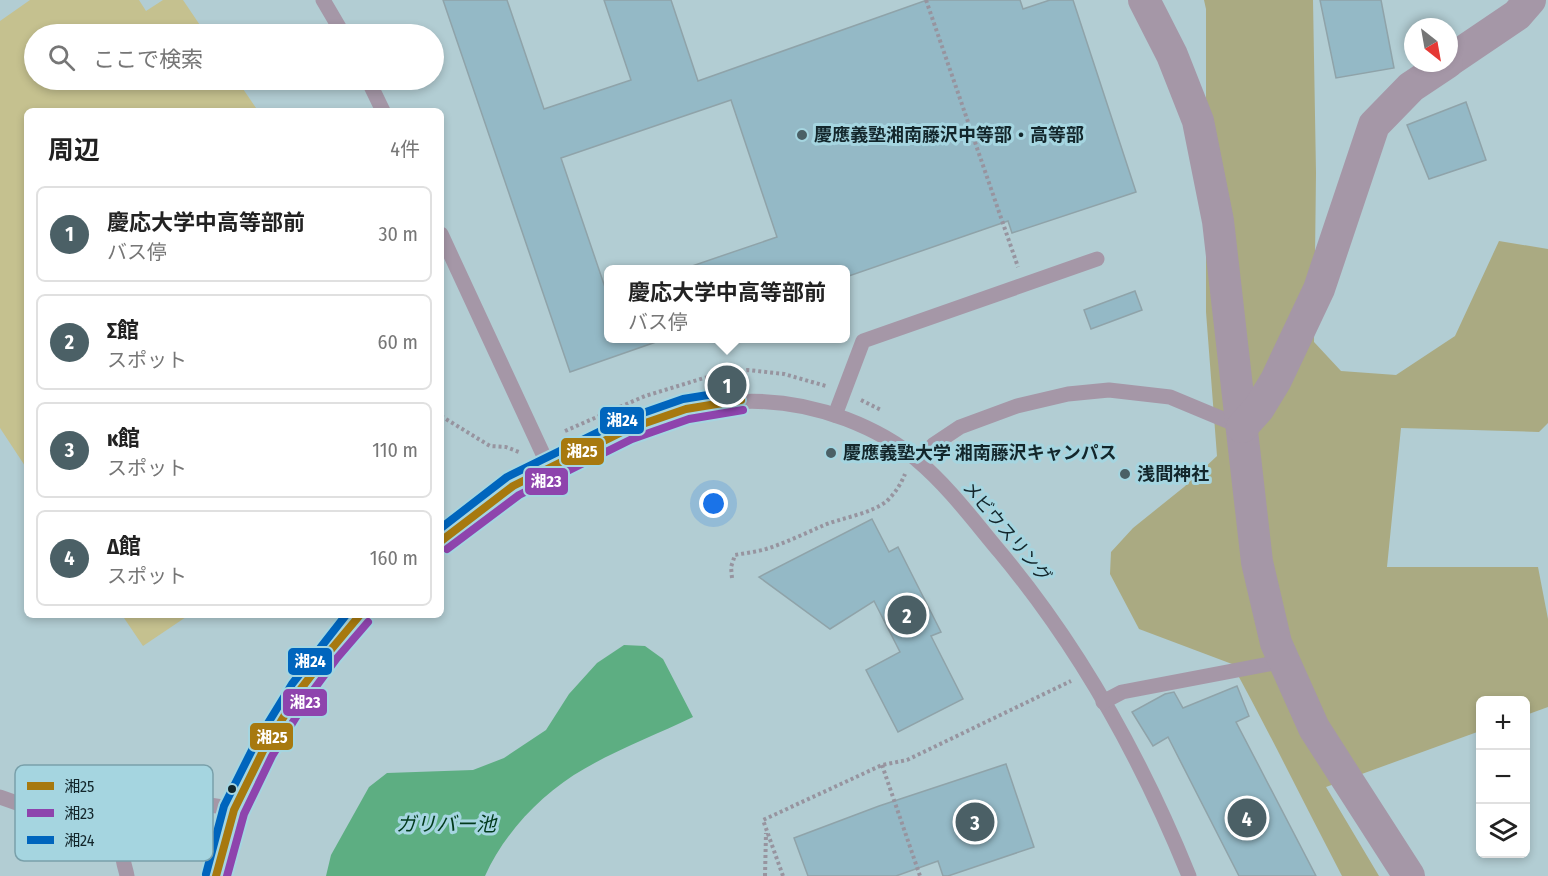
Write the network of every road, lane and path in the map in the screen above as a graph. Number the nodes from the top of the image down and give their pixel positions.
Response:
1 (323, 0) edge
2 (926, 0) edge
3 (1144, 0) edge
4 (1530, 0) edge
5 (337, 24) edge
6 (1458, 55) edge
7 (1433, 72) edge
8 (373, 90) edge
9 (382, 108) edge
10 (444, 240) edge
11 (1097, 259) dead end
12 (1024, 284) junction
13 (844, 392) junction
14 (884, 411) dead end
15 (835, 415) junction
16 (444, 418) edge
17 (1242, 427) junction
18 (565, 431) dead end
19 (933, 445) dead end
20 (520, 452) dead end
21 (917, 460) junction
22 (549, 467) junction
23 (444, 539) edge
24 (732, 578) dead end
25 (357, 618) edge
26 (1284, 659) junction
27 (1072, 680) dead end
28 (1104, 702) junction
29 (882, 765) junction
30 (0, 797) edge
31 (15, 802) edge
32 (213, 805) edge
33 (234, 809) junction
34 (766, 829) junction
35 (123, 861) edge
36 (127, 876) edge
37 (216, 876) edge
38 (765, 876) edge
39 (783, 876) edge
40 (920, 876) edge
41 (1189, 876) edge
42 (1409, 876) edge

1 - 5 lane
2 - 12 path
3 - 17 street
4 - 6 street
7 - 17 street
8 - 9 lane
10 - 22 lane
11 - 12 lane
12 - 13 lane
13 - 14 path
13 - 15 lane
13 - 18 path
15 - 21 lane, メビウスリング
15 - 22 lane, メビウスリング
16 - 20 path
17 - 19 lane
17 - 26 street
21 - 24 path
21 - 28 lane, メビウスリング
22 - 23 lane, メビウスリング
25 - 33 lane
26 - 28 lane
26 - 42 street
27 - 29 path
28 - 41 lane, メビウスリング
29 - 34 path
29 - 40 path
30 - 31 lane
32 - 33 lane
33 - 37 lane
34 - 38 path
34 - 39 path
35 - 36 lane

